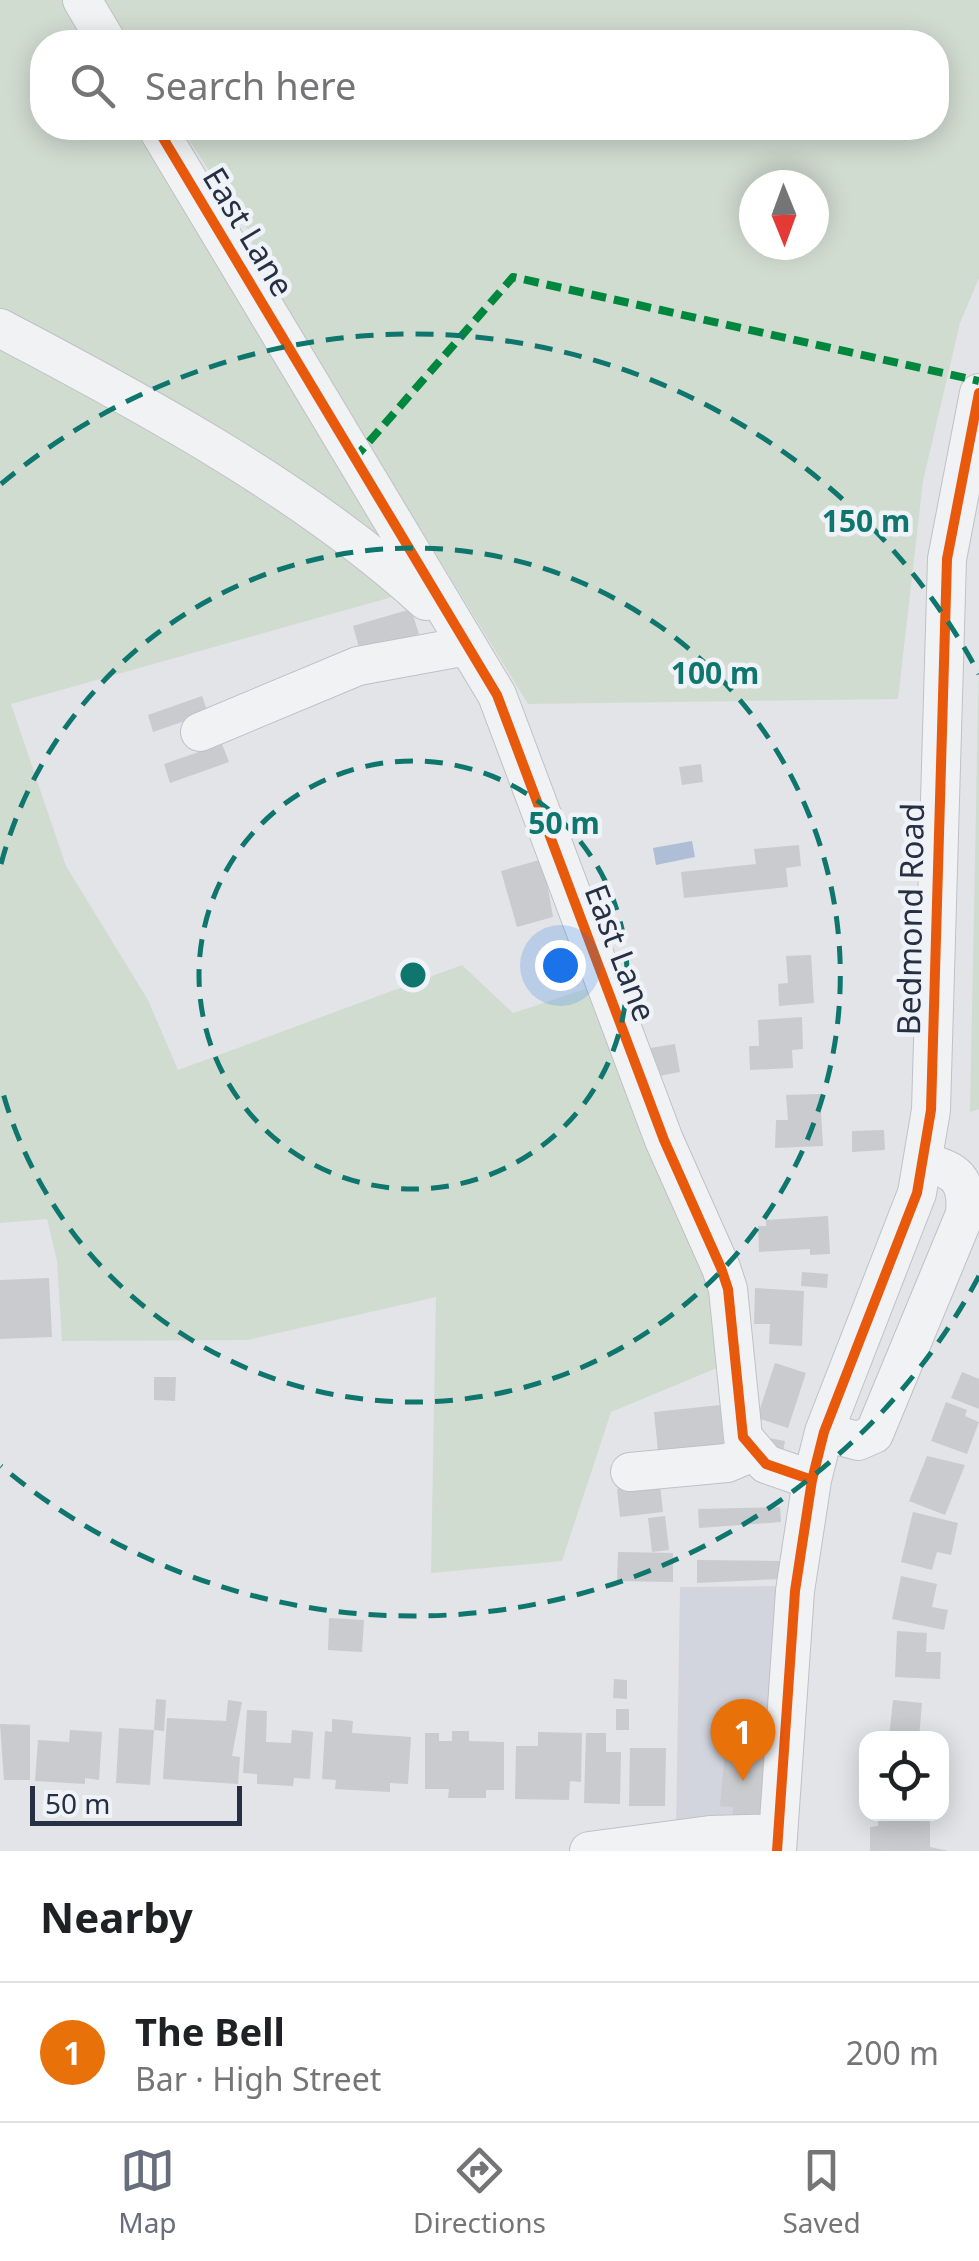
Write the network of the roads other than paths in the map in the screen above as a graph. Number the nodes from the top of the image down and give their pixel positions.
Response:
1 (82, 0) edge
2 (100, 30) edge
3 (164, 140) edge
4 (0, 328) edge
5 (979, 392) edge
6 (461, 637) junction
7 (200, 732) dead end
8 (923, 1163) junction
9 (824, 1432) junction
10 (754, 1452) junction
11 (630, 1472) dead end
12 (812, 1480) junction
13 (778, 1842) edge
14 (589, 1851) edge

1 - 2 street
3 - 6 street, East Lane
4 - 6 street
5 - 8 street, Bedmond Road
6 - 7 street
6 - 10 street, East Lane
8 - 9 street, Bedmond Road
8 - 9 street
9 - 12 street, Bedmond Road
10 - 11 street
10 - 12 street
12 - 13 street, Bedmond Road
13 - 14 street

